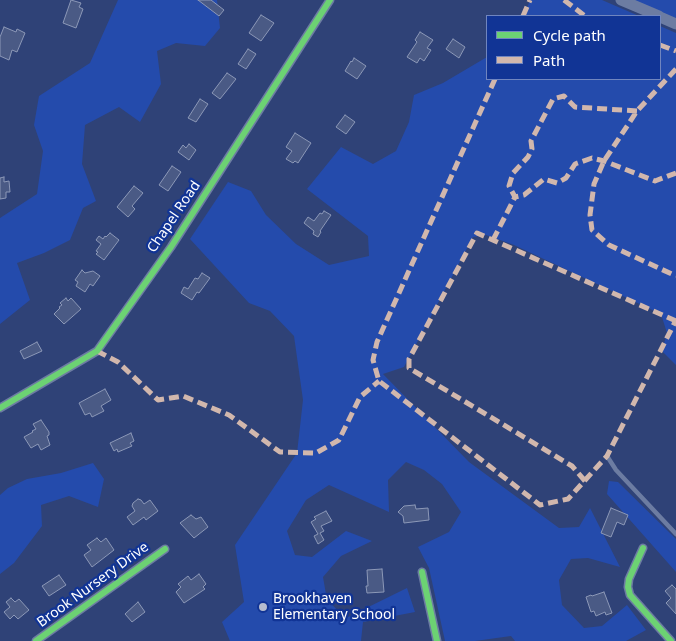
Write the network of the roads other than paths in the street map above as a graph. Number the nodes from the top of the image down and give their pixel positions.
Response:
1 (330, 0) edge
2 (621, 0) edge
3 (657, 15) edge
4 (661, 17) edge
5 (676, 24) edge
6 (0, 408) edge
7 (608, 456) dead end
8 (676, 534) edge
9 (643, 548) dead end
10 (165, 549) dead end
11 (422, 572) dead end
12 (36, 641) edge
13 (437, 641) edge
14 (671, 641) edge

1 - 6 street, Chapel Road
2 - 3 street
4 - 5 street
7 - 8 lane
9 - 14 street
10 - 12 street, Brook Nursery Drive
11 - 13 street

